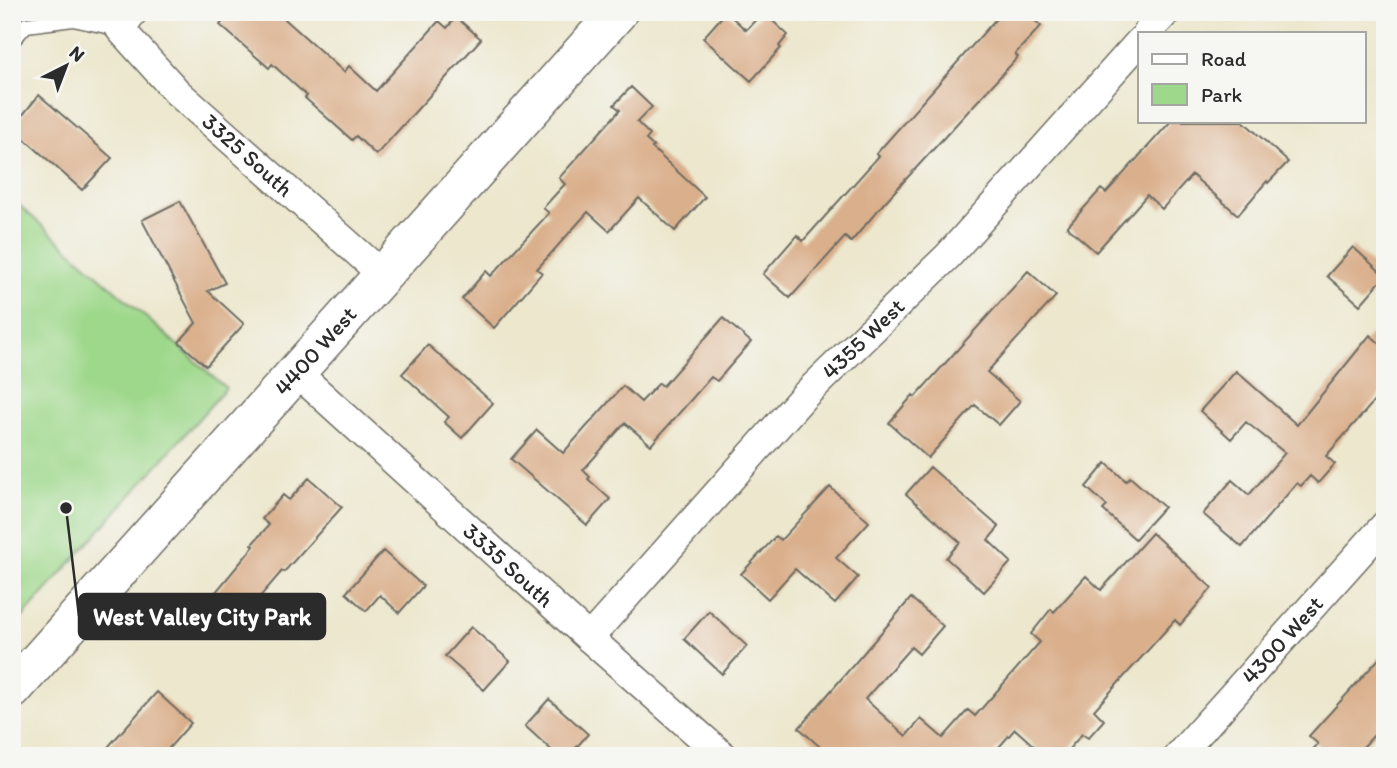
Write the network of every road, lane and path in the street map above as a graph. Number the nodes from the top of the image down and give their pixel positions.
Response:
1 (618, 12) edge
2 (1166, 12) edge
3 (127, 21) edge
4 (1148, 32) edge
5 (12, 41) edge
6 (1138, 43) edge
7 (383, 275) junction
8 (296, 372) junction
9 (1385, 525) edge
10 (589, 638) junction
11 (12, 691) edge
12 (723, 756) edge
13 (1178, 756) edge

1 - 7 street, 4400 West
2 - 4 street
3 - 5 lane
3 - 7 street, 3325 South
6 - 10 street, 4355 West
7 - 8 street, 4400 West
8 - 10 street, 3335 South
8 - 11 street, 4400 West
9 - 13 street, 4300 West
10 - 12 street, 3335 South

